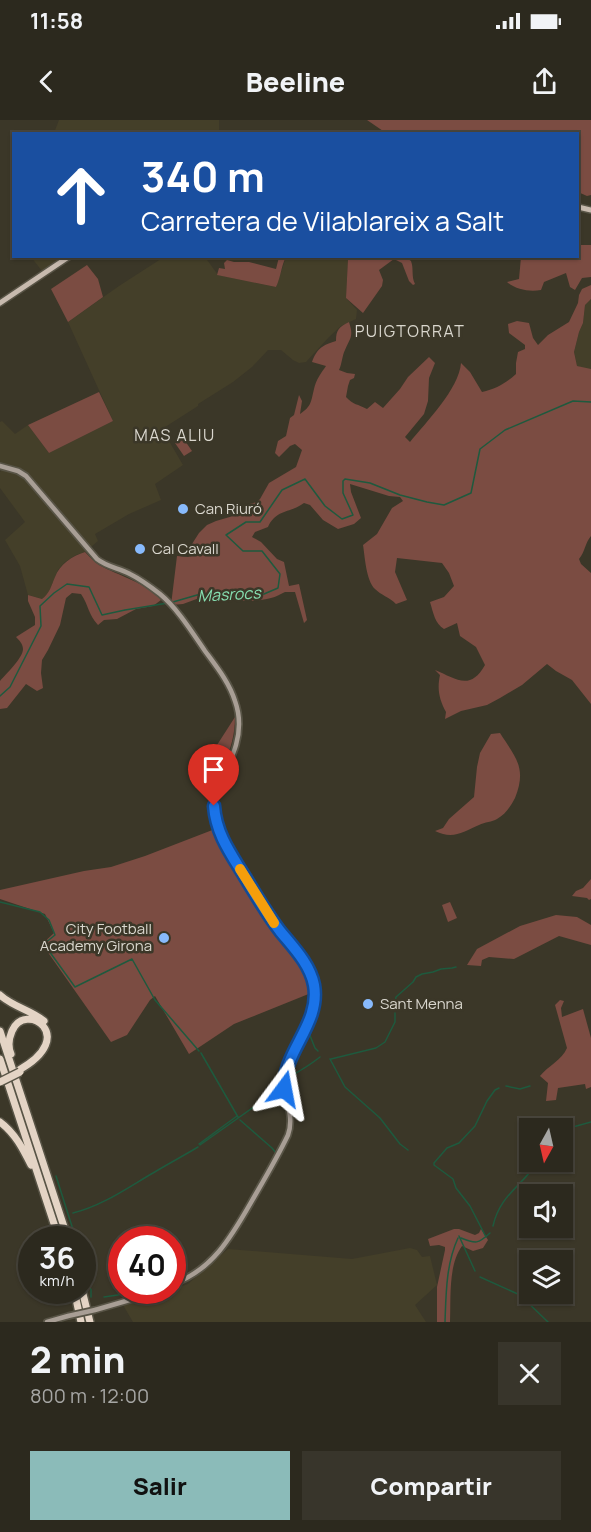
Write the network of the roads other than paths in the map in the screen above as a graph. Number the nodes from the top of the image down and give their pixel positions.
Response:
1 (67, 258) edge
2 (0, 303) edge
3 (0, 466) edge
4 (0, 995) edge
5 (0, 1031) edge
6 (0, 1059) edge
7 (20, 1071) junction
8 (0, 1080) edge
9 (0, 1122) edge
10 (30, 1125) junction
11 (51, 1212) junction
12 (55, 1226) edge
13 (64, 1226) edge
14 (186, 1278) edge
15 (77, 1304) edge
16 (86, 1304) edge
17 (116, 1304) edge
18 (47, 1322) edge
19 (81, 1322) edge
20 (90, 1322) edge

1 - 2 main road
3 - 14 street
4 - 7 highway
5 - 10 highway
6 - 11 highway
7 - 8 highway, bridge
7 - 10 highway
9 - 11 highway
10 - 13 highway
11 - 12 highway
15 - 19 highway
16 - 20 highway
17 - 18 street, bridge

